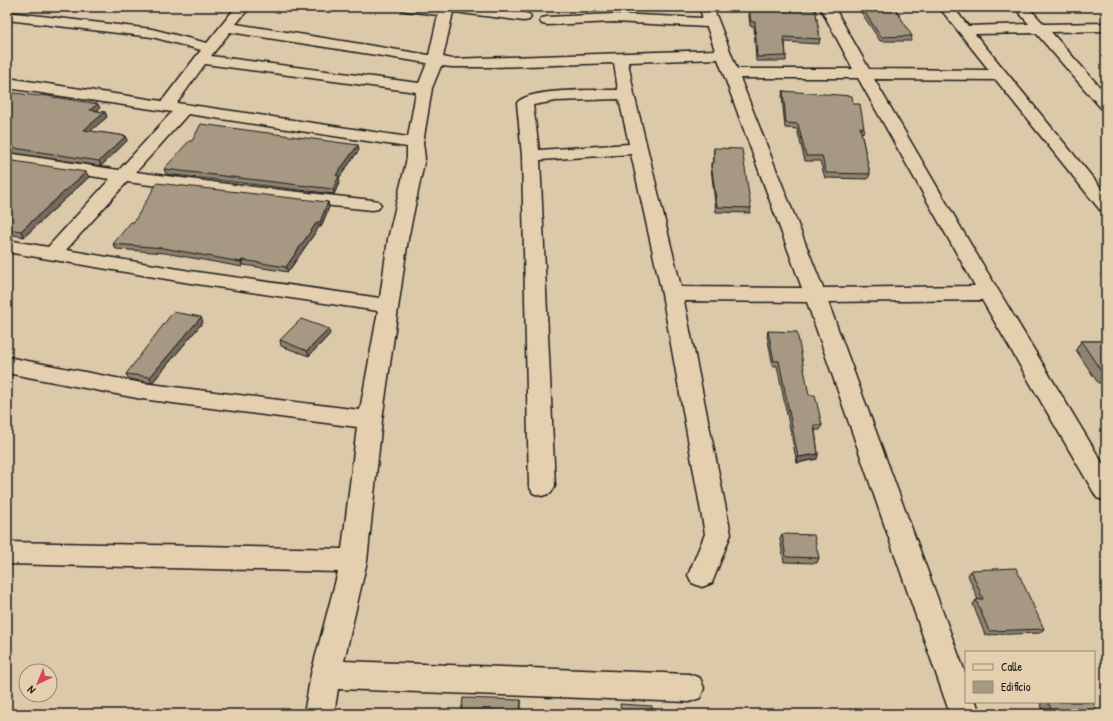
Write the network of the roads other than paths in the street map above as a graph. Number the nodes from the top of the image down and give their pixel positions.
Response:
1 (28, 7) edge
2 (243, 7) edge
3 (407, 7) edge
4 (827, 7) edge
5 (946, 7) edge
6 (1021, 7) edge
7 (448, 9) edge
8 (614, 13) edge
9 (570, 14) edge
10 (709, 15) edge
11 (524, 17) dead end
12 (9, 19) edge
13 (547, 21) dead end
14 (228, 27) junction
15 (1106, 27) edge
16 (1041, 29) junction
17 (965, 30) junction
18 (205, 53) junction
19 (620, 57) junction
20 (435, 61) junction
21 (727, 64) junction
22 (863, 74) junction
23 (1001, 75) junction
24 (7, 83) edge
25 (424, 88) junction
26 (626, 94) junction
27 (1106, 104) edge
28 (175, 109) junction
29 (415, 143) junction
30 (638, 148) junction
31 (531, 156) junction
32 (7, 158) edge
33 (122, 177) junction
34 (372, 205) dead end
35 (1106, 206) edge
36 (7, 246) edge
37 (52, 254) junction
38 (988, 293) junction
39 (672, 294) junction
40 (815, 295) junction
41 (390, 306) junction
42 (7, 365) edge
43 (370, 420) junction
44 (542, 486) dead end
45 (1106, 491) edge
46 (7, 553) edge
47 (354, 562) junction
48 (702, 575) dead end
49 (326, 674) junction
50 (689, 688) dead end
51 (319, 714) edge
52 (965, 714) edge

1 - 12 street
2 - 14 street
3 - 7 street
4 - 22 street
5 - 17 street
6 - 16 street
7 - 11 street
7 - 20 street
8 - 9 street
8 - 10 street
9 - 13 street
10 - 21 street
12 - 18 street
14 - 18 street
14 - 20 street
15 - 16 street
16 - 17 street
16 - 27 street
17 - 23 street
18 - 25 street
18 - 28 street
19 - 20 street
19 - 21 street
19 - 26 street
20 - 25 street
21 - 22 street
21 - 40 street
22 - 23 street
22 - 38 street
23 - 35 street
24 - 28 street
25 - 29 street
26 - 30 street
26 - 31 street
28 - 29 street
28 - 33 street
29 - 41 street
30 - 31 street
30 - 39 street
31 - 44 street
32 - 33 street
33 - 34 street
33 - 37 street
36 - 37 street
37 - 41 street
38 - 40 street
38 - 45 street
39 - 40 street
39 - 48 street
40 - 52 street
41 - 43 street
42 - 43 street
43 - 47 street
46 - 47 street
47 - 49 street
49 - 50 street
49 - 51 street

